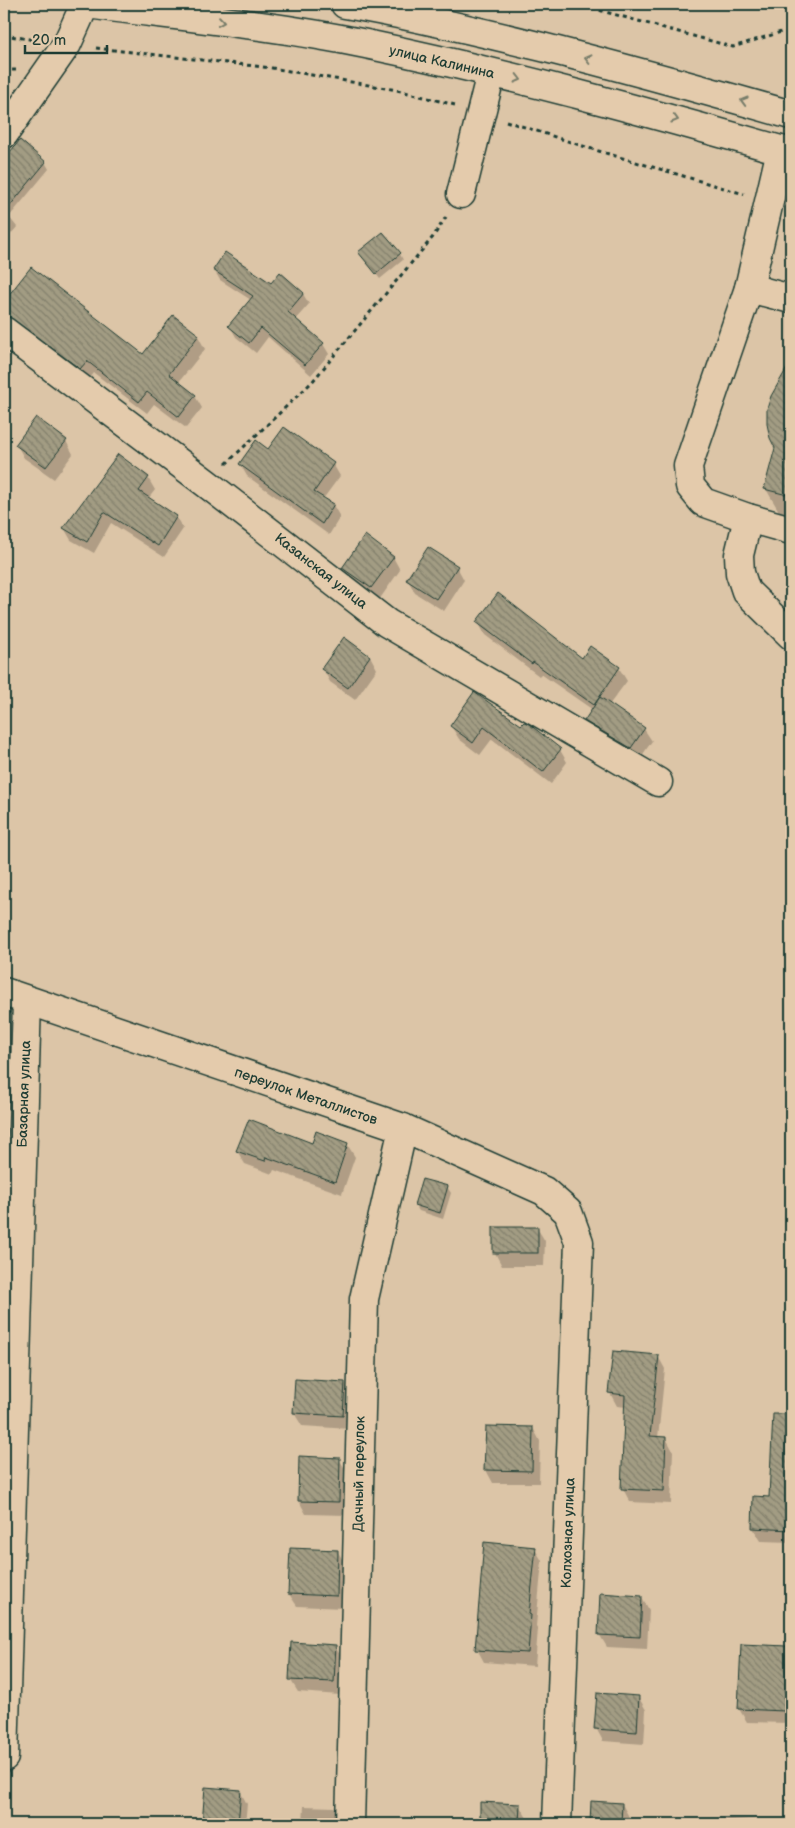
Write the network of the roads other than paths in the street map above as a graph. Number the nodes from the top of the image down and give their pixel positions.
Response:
1 (86, 4) edge
2 (345, 4) edge
3 (491, 73) junction
4 (791, 115) edge
5 (4, 134) edge
6 (786, 151) edge
7 (461, 194) road end
8 (749, 288) junction
9 (791, 298) edge
10 (4, 331) edge
11 (748, 518) junction
12 (791, 530) edge
13 (791, 635) edge
14 (658, 782) dead end
15 (16, 997) edge
16 (403, 1128) junction
17 (579, 1242) joint
18 (4, 1757) edge
19 (350, 1824) edge
20 (557, 1824) edge

1 -> 3 street, улица Калинина
1 - 5 street
4 -> 2 street
3 -> 6 street, улица Калинина
3 - 7 street
6 - 8 street
8 - 9 street
8 - 11 street
10 - 14 street, Казанская улица
11 - 12 street
11 - 13 street
15 - 16 street, переулок Металлистов
15 - 18 street, Базарная улица
16 - 17 street, переулок Металлистов
16 - 19 street, Дачный переулок
17 - 20 street, Колхозная улица

